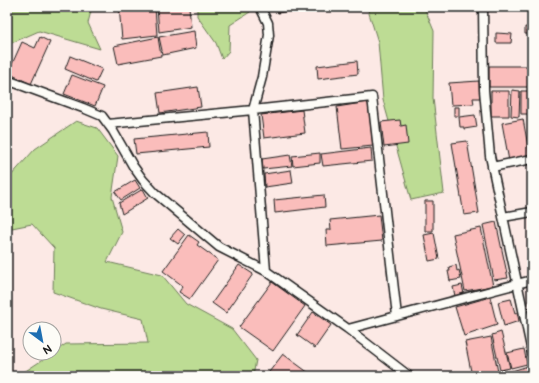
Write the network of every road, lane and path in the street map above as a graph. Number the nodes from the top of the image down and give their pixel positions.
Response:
1 (260, 7) edge
2 (484, 7) edge
3 (7, 80) edge
4 (253, 110) junction
5 (108, 124) junction
6 (532, 159) edge
7 (492, 167) junction
8 (532, 212) edge
9 (503, 217) junction
10 (266, 271) junction
11 (532, 280) edge
12 (517, 284) junction
13 (397, 316) junction
14 (348, 329) junction
15 (532, 352) edge
16 (409, 376) edge

1 - 4 street
2 - 7 street
3 - 5 street
4 - 5 street
4 - 10 street
4 - 13 street
5 - 10 street
6 - 7 street
7 - 9 street
8 - 9 street
9 - 12 street
10 - 14 street
11 - 12 street
12 - 13 street
12 - 15 street
13 - 14 street
14 - 16 street

